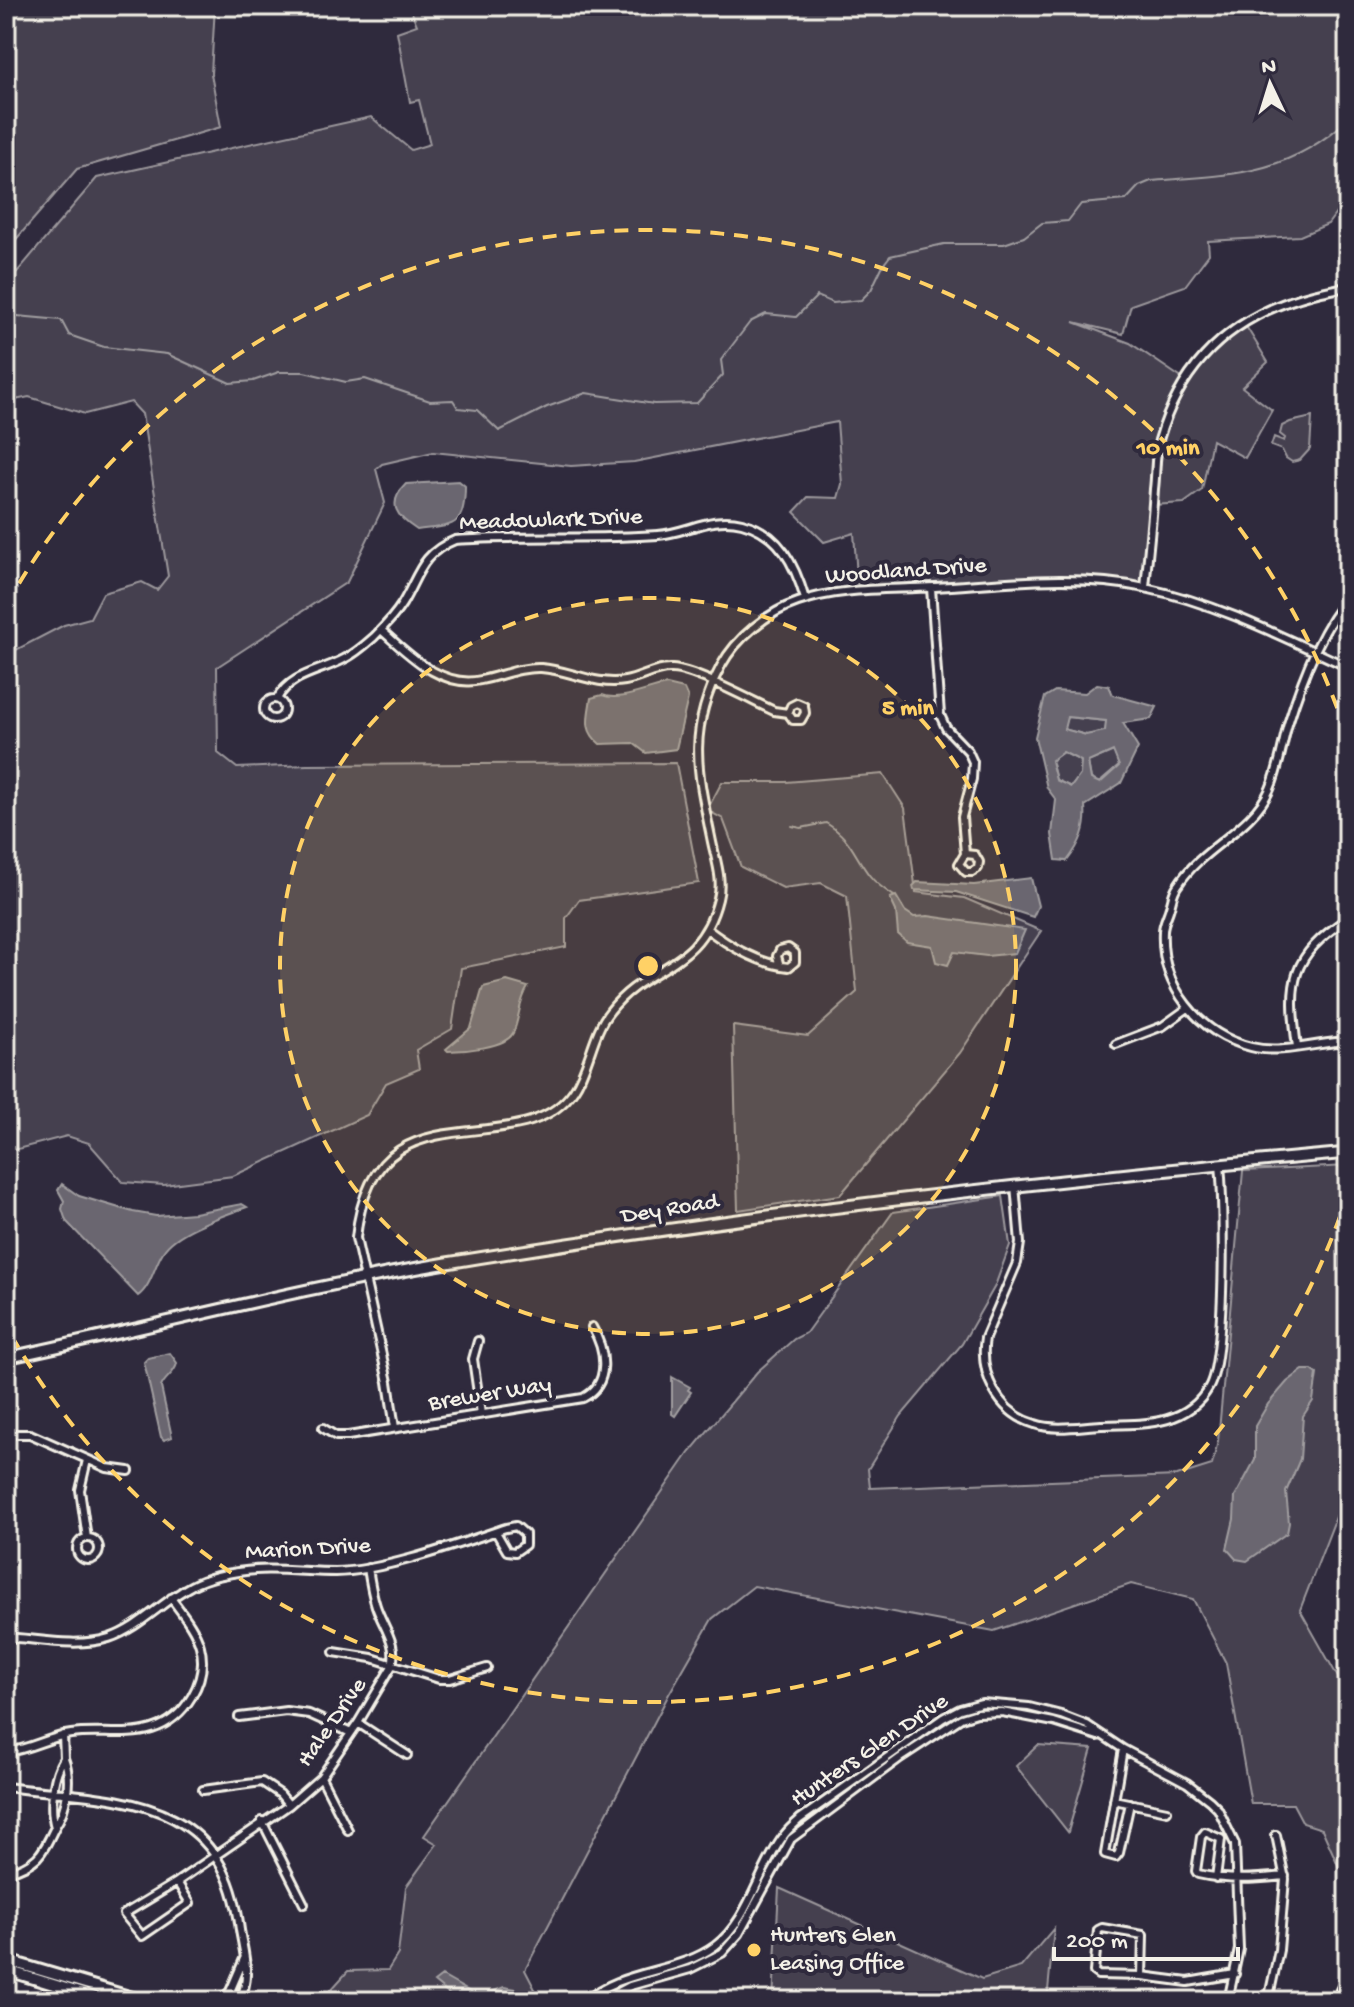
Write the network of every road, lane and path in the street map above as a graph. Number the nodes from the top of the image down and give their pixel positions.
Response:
1 (1348, 287) edge
2 (931, 588) junction
3 (1145, 588) junction
4 (1348, 598) edge
5 (805, 599) junction
6 (381, 630) junction
7 (1316, 653) junction
8 (1348, 667) edge
9 (713, 684) junction
10 (277, 699) dead end
11 (788, 713) dead end
12 (965, 854) dead end
13 (1348, 918) edge
14 (707, 929) junction
15 (779, 963) dead end
16 (1188, 1008) junction
17 (1348, 1041) edge
18 (1116, 1044) dead end
19 (1297, 1047) junction
20 (1348, 1153) edge
21 (1220, 1165) junction
22 (1015, 1185) junction
23 (364, 1278) junction
24 (592, 1327) dead end
25 (478, 1341) dead end
26 (6, 1358) edge
27 (481, 1414) junction
28 (323, 1428) dead end
29 (395, 1428) junction
30 (6, 1434) edge
31 (87, 1460) junction
32 (129, 1471) dead end
33 (496, 1532) junction
34 (87, 1538) dead end
35 (368, 1568) junction
36 (171, 1598) junction
37 (6, 1637) edge
38 (334, 1652) dead end
39 (392, 1666) junction
40 (487, 1668) dead end
41 (239, 1717) dead end
42 (358, 1723) junction
43 (351, 1733) junction
44 (63, 1735) junction
45 (1102, 1737) junction
46 (1123, 1749) junction
47 (6, 1752) edge
48 (407, 1755) dead end
49 (64, 1758) junction
50 (321, 1777) junction
51 (6, 1787) edge
52 (203, 1790) dead end
53 (54, 1794) junction
54 (66, 1795) junction
55 (1114, 1800) junction
56 (1130, 1803) junction
57 (289, 1805) junction
58 (1167, 1811) dead end
59 (262, 1821) junction
60 (55, 1827) junction
61 (348, 1830) dead end
62 (1276, 1835) dead end
63 (214, 1854) junction
64 (6, 1873) edge
65 (1285, 1876) junction
66 (1216, 1878) junction
67 (1237, 1880) junction
68 (177, 1882) junction
69 (304, 1904) dead end
70 (244, 1959) junction
71 (6, 1960) edge
72 (6, 1970) edge
73 (1235, 1974) junction
74 (1348, 1975) edge
75 (1142, 1976) junction
76 (225, 1998) edge
77 (107, 2001) edge
78 (144, 2001) edge
79 (239, 2001) edge
80 (586, 2001) edge
81 (602, 2001) edge
82 (1228, 2001) edge
83 (1268, 2001) edge
84 (1339, 2001) edge

1 - 3 street
2 - 3 street, Woodland Drive
2 - 5 street, Woodland Drive
2 - 12 street
3 - 7 street, Woodland Drive
4 - 7 street
5 - 6 street, Meadowlark Drive
5 - 9 street, Woodland Drive
6 - 9 street
6 - 10 street, Meadowlark Drive
7 - 8 street, Woodland Drive
7 - 16 street
9 - 11 street
9 - 14 street, Woodland Drive
13 - 19 street
14 - 15 street
14 - 23 street, Woodland Drive
16 - 18 street
16 - 19 street
17 - 19 street
20 - 21 main road, Dey Road
21 - 22 main road, Dey Road
21 - 22 street
22 - 23 main road, Dey Road
23 - 26 main road, Dey Road
23 - 29 street, Woodland Drive
24 - 27 street, Brewer Way
25 - 27 street
27 - 29 street, Brewer Way
28 - 29 street, Brewer Way
30 - 31 street
31 - 32 street
31 - 34 street
33 - 33 street
33 - 35 street, Marion Drive
35 - 36 street, Marion Drive
35 - 39 street, Hale Drive
36 - 37 street, Marion Drive
36 - 44 street
38 - 39 street
39 - 40 street
39 - 42 street, Hale Drive
41 - 43 street
42 - 43 street, Hale Drive
42 - 48 street
43 - 50 street, Hale Drive
44 - 47 street
44 - 49 street
45 - 46 street, Hunters Glen Drive
45 - 80 street, Hunters Glen Drive
45 - 81 street, Hunters Glen Drive
46 - 55 street
46 - 67 street, Hunters Glen Drive
49 - 53 street
49 - 54 street
50 - 57 street, Hale Drive
50 - 61 street
51 - 53 street
52 - 57 street
53 - 54 street
53 - 60 street
54 - 60 street
54 - 63 street
55 - 56 street
55 - 56 street
56 - 58 street
57 - 59 street, Hale Drive
59 - 63 street, Hale Drive
59 - 69 street
60 - 64 street
62 - 65 street
63 - 68 street, Hale Drive
63 - 70 street
65 - 67 street
65 - 83 street
66 - 66 street
66 - 67 street
67 - 73 street, Hunters Glen Drive
68 - 68 street, Hale Drive
70 - 76 street
70 - 79 street
71 - 78 main road
72 - 77 main road
73 - 75 street
73 - 82 street, Hunters Glen Drive
74 - 84 street
75 - 75 street

